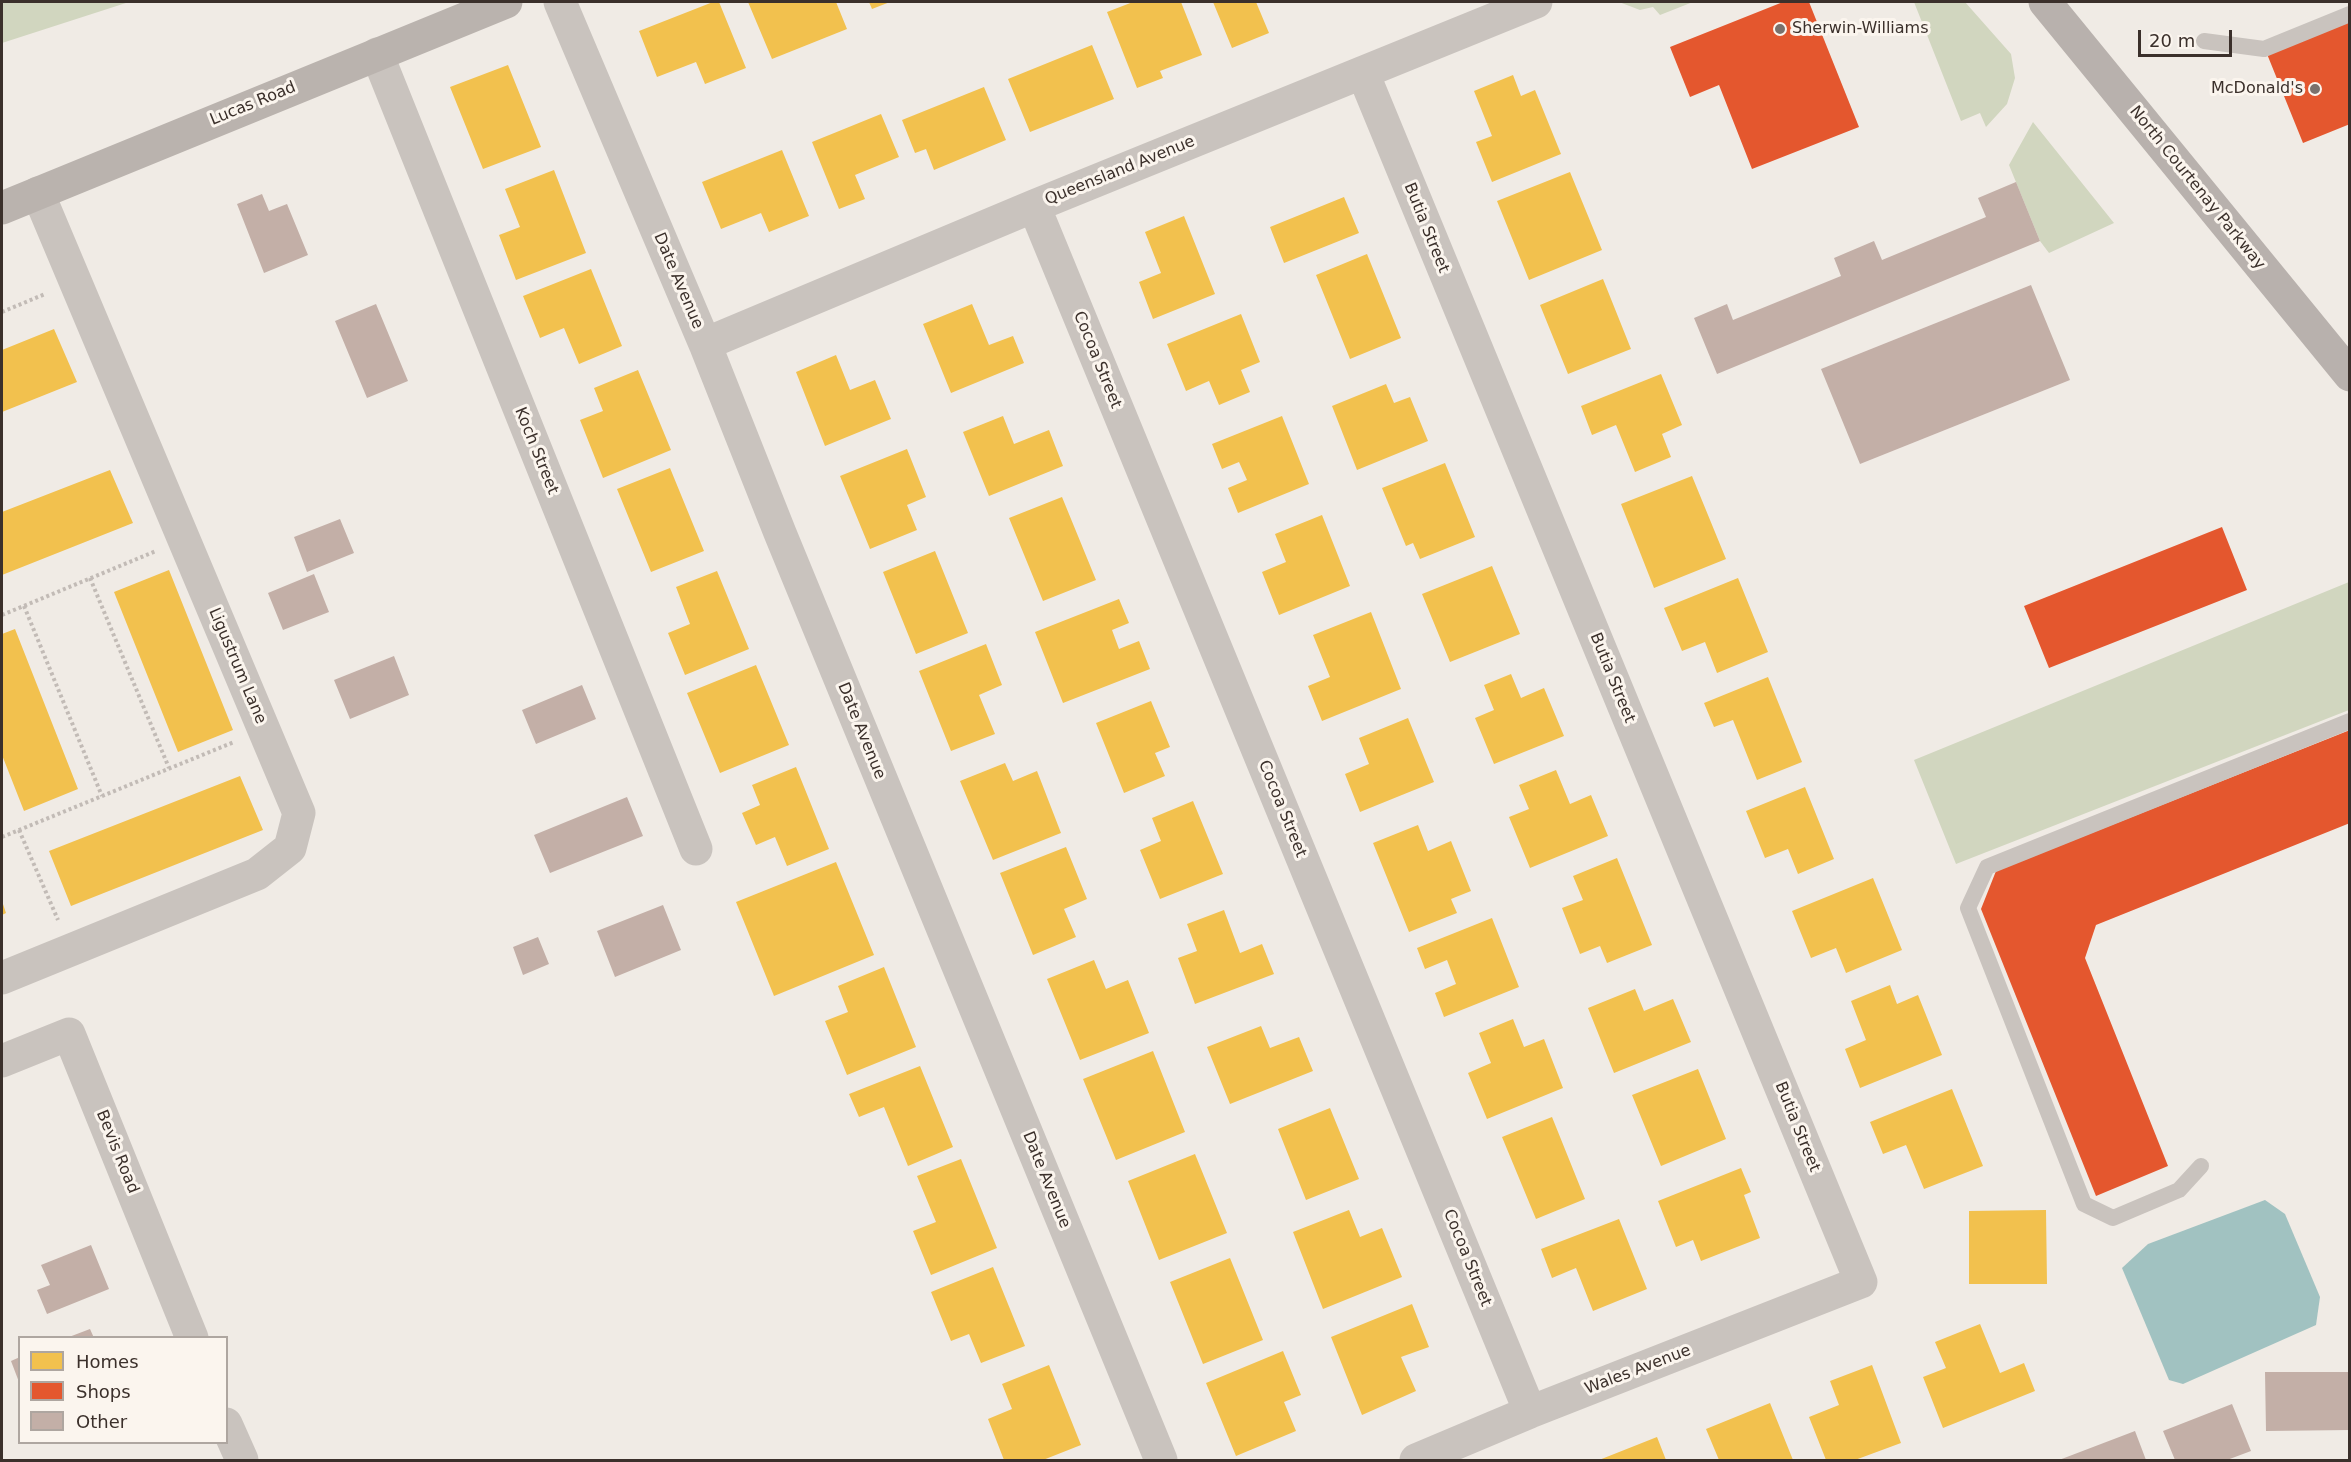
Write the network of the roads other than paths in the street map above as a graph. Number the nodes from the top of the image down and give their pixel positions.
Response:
1 (506, 2) edge
2 (560, 2) edge
3 (1536, 2) edge
4 (2045, 2) edge
5 (2349, 14) edge
6 (2205, 41) dead end
7 (377, 54) junction
8 (1363, 73) junction
9 (38, 193) junction
10 (1034, 206) junction
11 (2, 208) edge
12 (705, 344) junction
13 (2349, 375) edge
14 (2349, 721) edge
15 (696, 849) dead end
16 (2, 978) edge
17 (2, 1061) edge
18 (2201, 1166) dead end
19 (1861, 1282) joint
20 (191, 1336) edge
21 (1530, 1412) junction
22 (228, 1429) edge
23 (242, 1461) edge
24 (1161, 1461) edge
25 (1416, 1461) edge

1 - 7 street, Lucas Road
2 - 12 street, Date Avenue
3 - 8 street, Queensland Avenue
4 - 13 main road, North Courtenay Parkway
5 - 6 lane
7 - 9 street, Lucas Road
7 - 15 street, Koch Street
8 - 10 street, Queensland Avenue
8 - 19 street, Butia Street
9 - 11 street, Lucas Road
9 - 16 street, Ligustrum Lane
10 - 12 street, Queensland Avenue
10 - 21 street, Cocoa Street
12 - 24 street, Date Avenue
14 - 18 lane
17 - 20 street, Bevis Road
19 - 21 street, Wales Avenue
21 - 25 street, Wales Avenue
22 - 23 street

